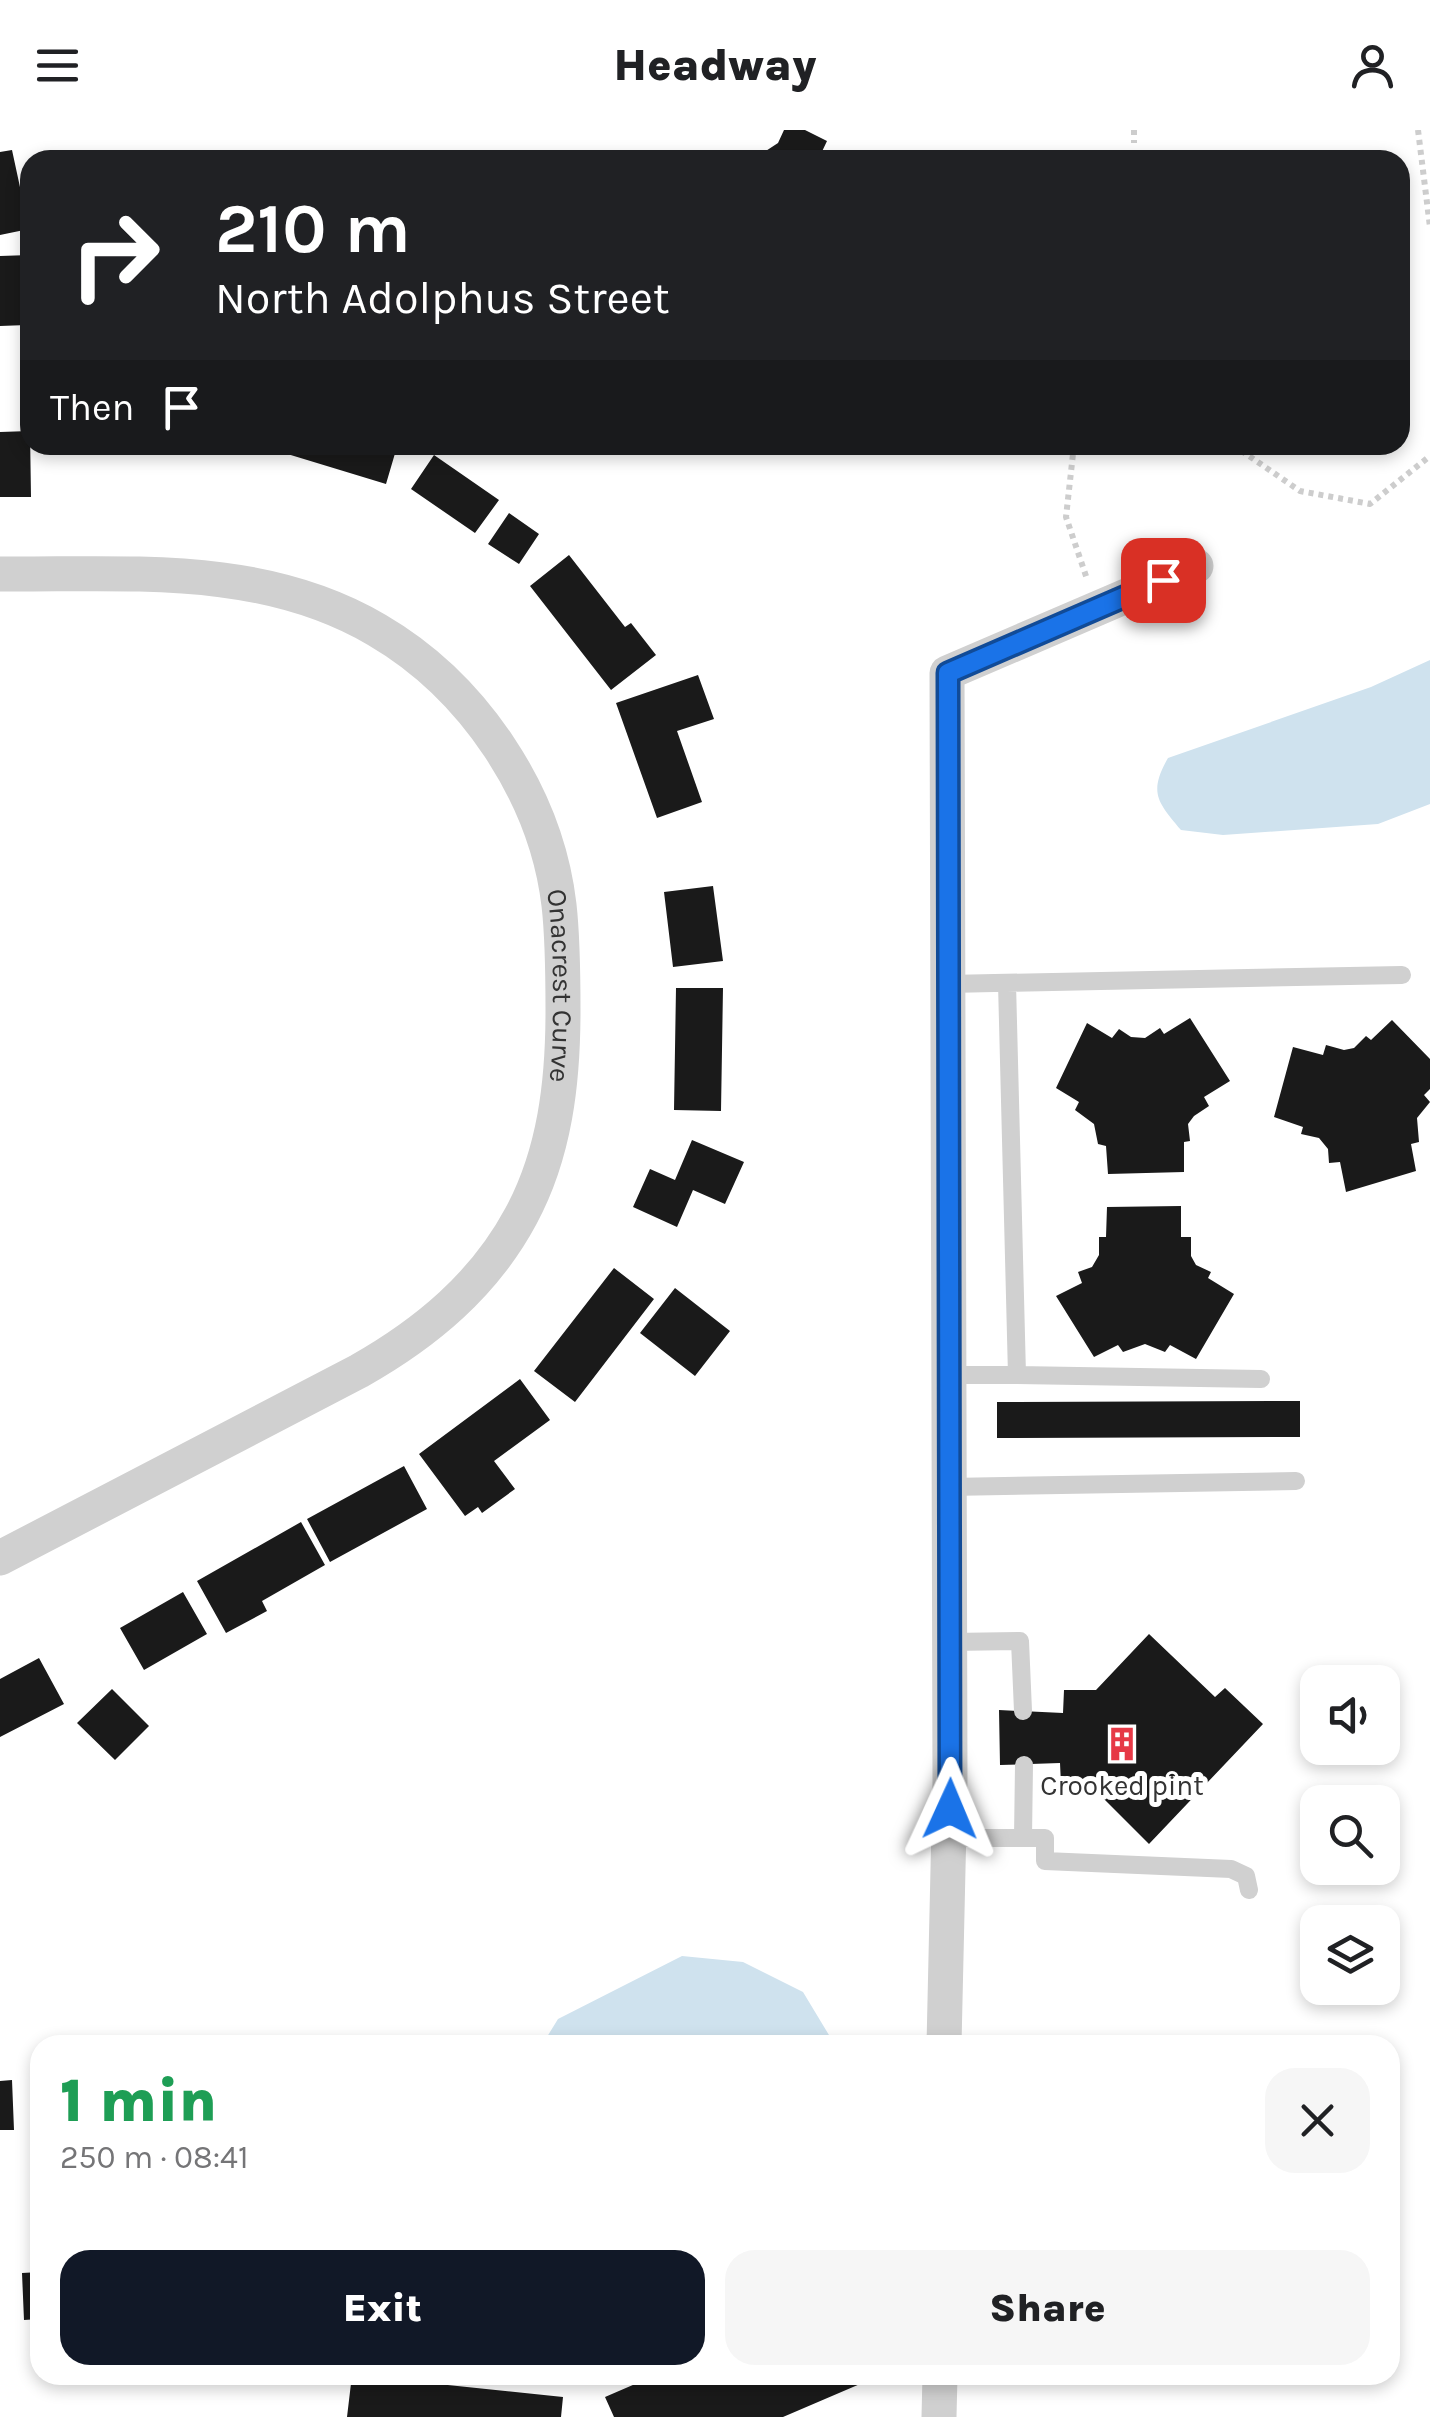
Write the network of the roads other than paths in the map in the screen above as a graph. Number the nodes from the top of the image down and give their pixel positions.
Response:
1 (1196, 566) dead end
2 (0, 574) edge
3 (1402, 975) dead end
4 (1007, 983) junction
5 (948, 984) junction
6 (949, 1375) junction
7 (1017, 1375) junction
8 (1261, 1379) dead end
9 (1296, 1481) dead end
10 (949, 1487) junction
11 (0, 1558) edge
12 (950, 1642) junction
13 (1022, 1712) dead end
14 (1024, 1765) dead end
15 (949, 1838) junction
16 (1023, 1838) junction
17 (1249, 1890) dead end
18 (944, 2035) edge
19 (940, 2385) edge
20 (940, 2417) edge

1 - 5 street
2 - 11 street, Onacrest Curve
3 - 4 lane
4 - 5 lane
4 - 7 lane
5 - 6 street
6 - 7 lane
6 - 10 street
7 - 8 lane
9 - 10 lane
10 - 12 street
12 - 13 lane
12 - 15 street
14 - 16 lane
15 - 16 lane
15 - 18 street
16 - 17 lane
19 - 20 street

